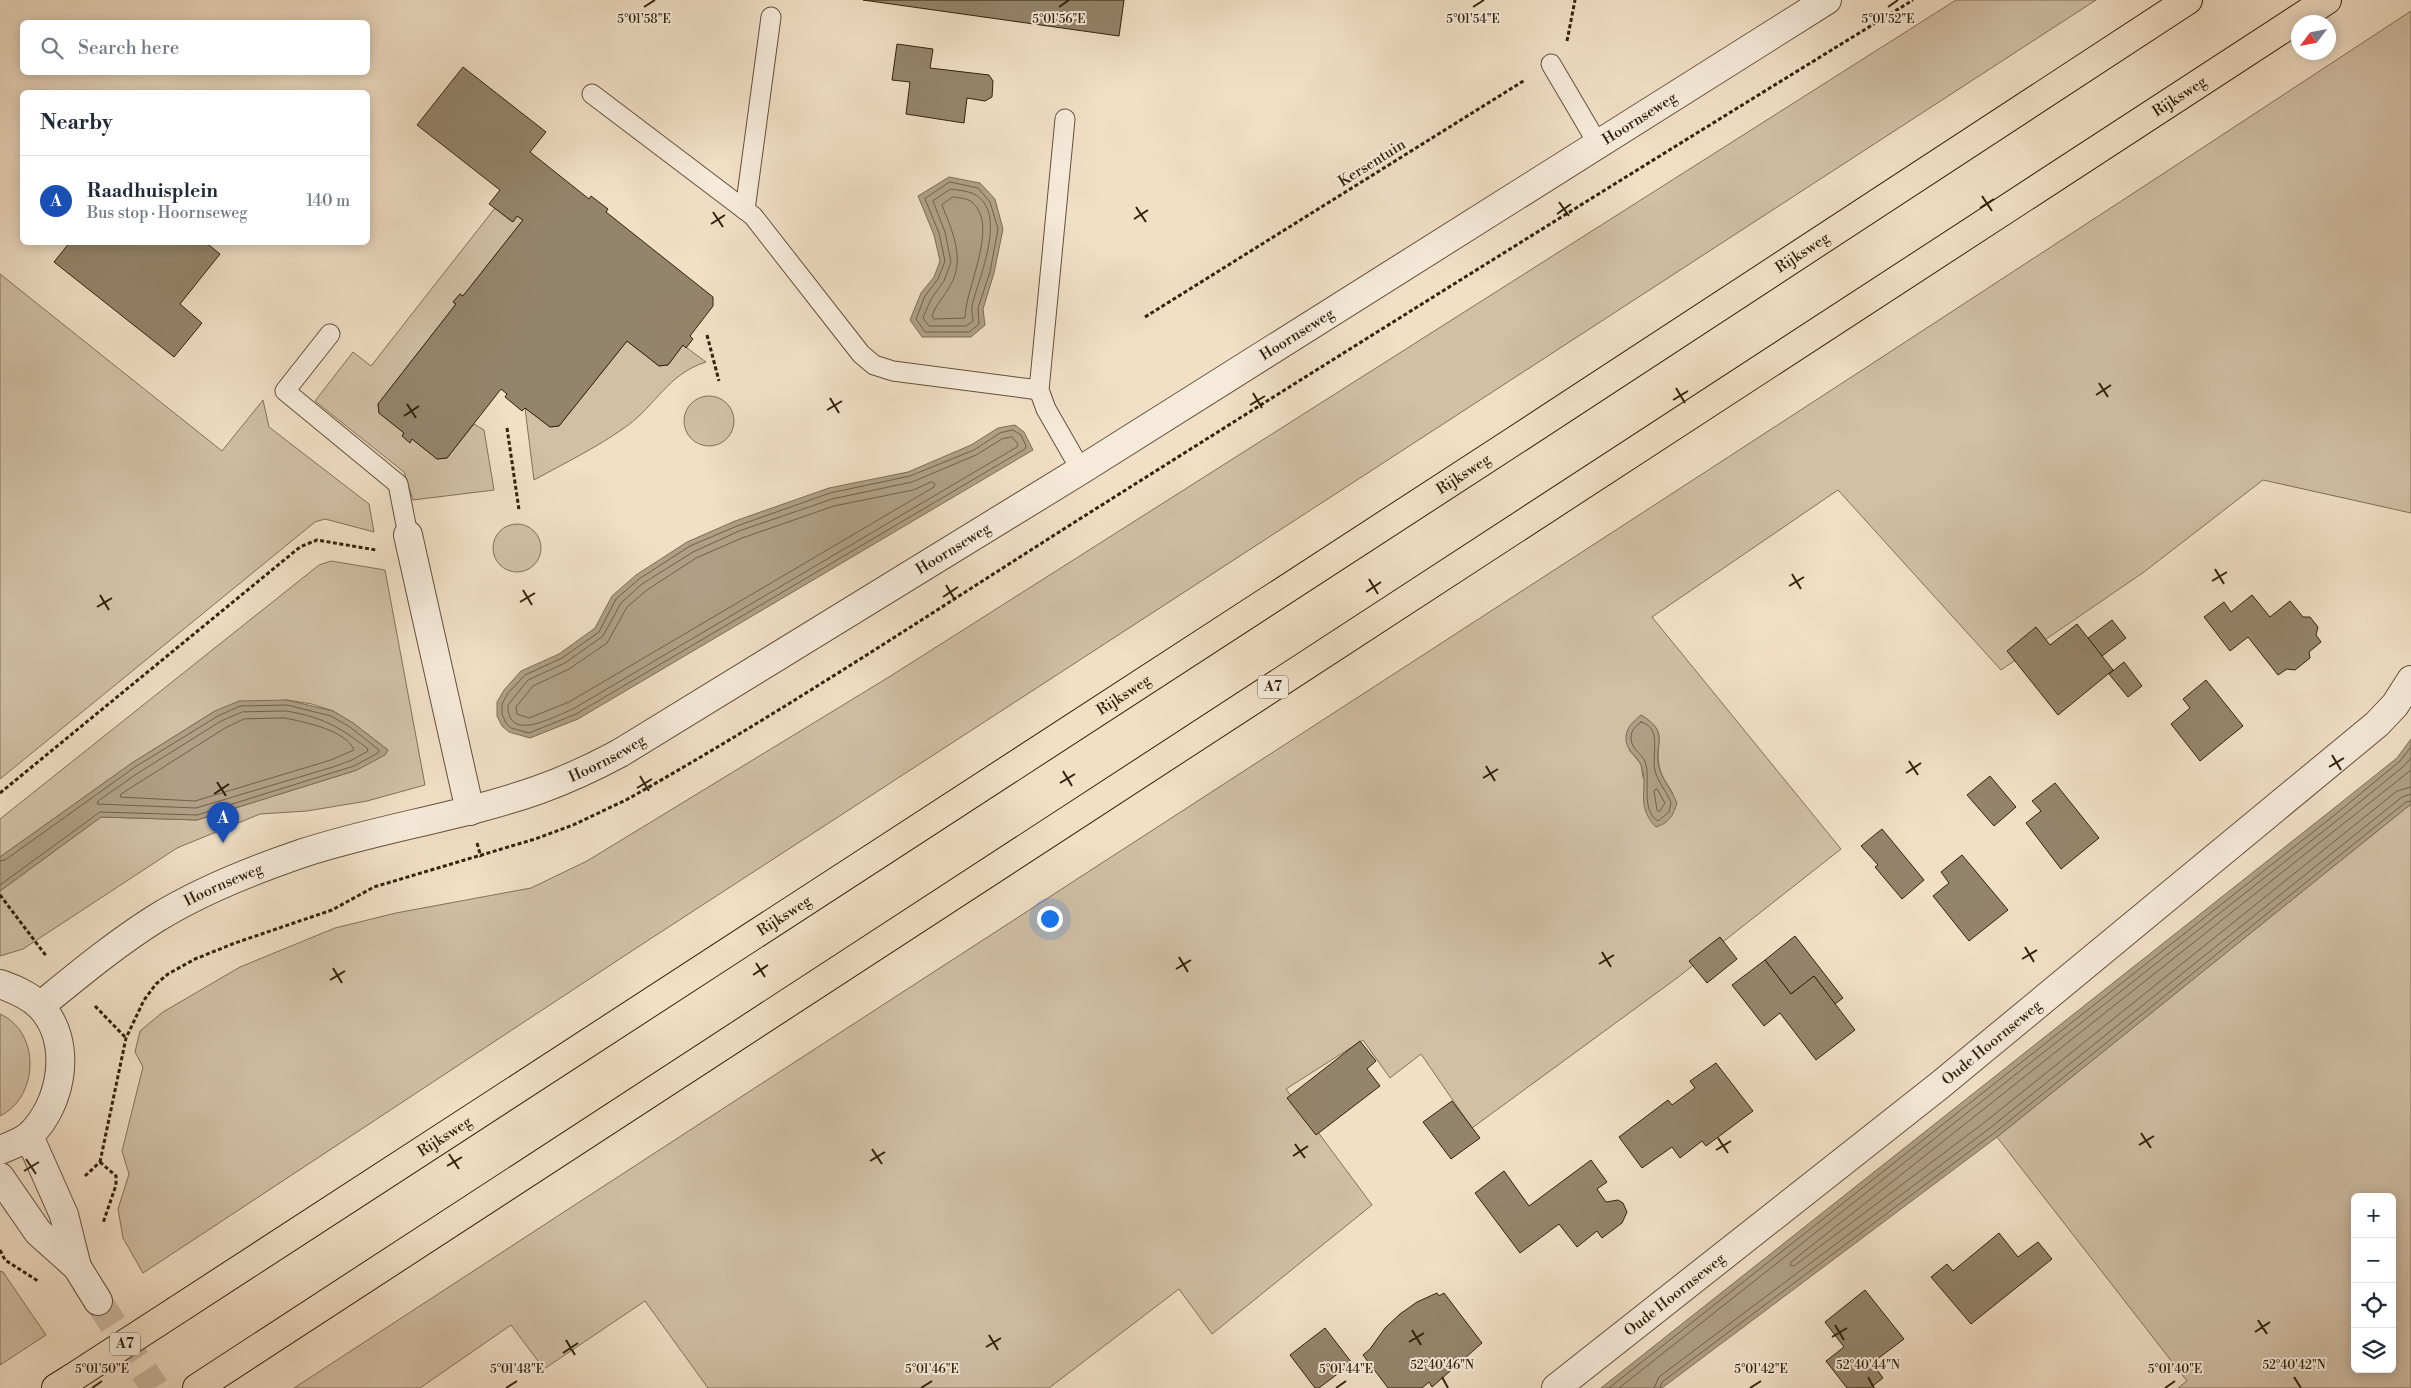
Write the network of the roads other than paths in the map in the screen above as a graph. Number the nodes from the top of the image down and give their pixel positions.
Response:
1 (1827, 0) edge
2 (2188, 0) edge
3 (2327, 0) edge
4 (770, 17) dead end
5 (1551, 64) road end
6 (592, 94) dead end
7 (1065, 120) dead end
8 (1598, 144) junction
9 (745, 210) junction
10 (330, 334) dead end
11 (1039, 390) junction
12 (1081, 470) junction
13 (408, 535) joint
14 (2411, 680) edge
15 (470, 810) junction
16 (0, 984) edge
17 (40, 1006) junction
18 (30, 1136) junction
19 (0, 1150) edge
20 (0, 1177) edge
21 (77, 1267) junction
22 (98, 1301) tunnel mouth
23 (208, 1381) edge
24 (64, 1383) edge
25 (1556, 1388) edge

1 - 8 street, Hoornseweg
2 - 24 highway, Rijksweg / A7, bridge
3 - 23 highway, Rijksweg / A7
4 - 9 lane
5 - 8 lane
6 - 9 lane
7 - 11 lane
8 - 12 street, Hoornseweg
9 - 11 lane
10 - 13 lane
11 - 12 lane
12 - 15 street, Hoornseweg
13 - 15 street
14 - 25 street, Oude Hoornseweg
15 - 17 street, Hoornseweg
16 - 17 street
17 - 18 street
18 - 19 street
18 - 21 street
20 - 21 street
21 - 22 street

